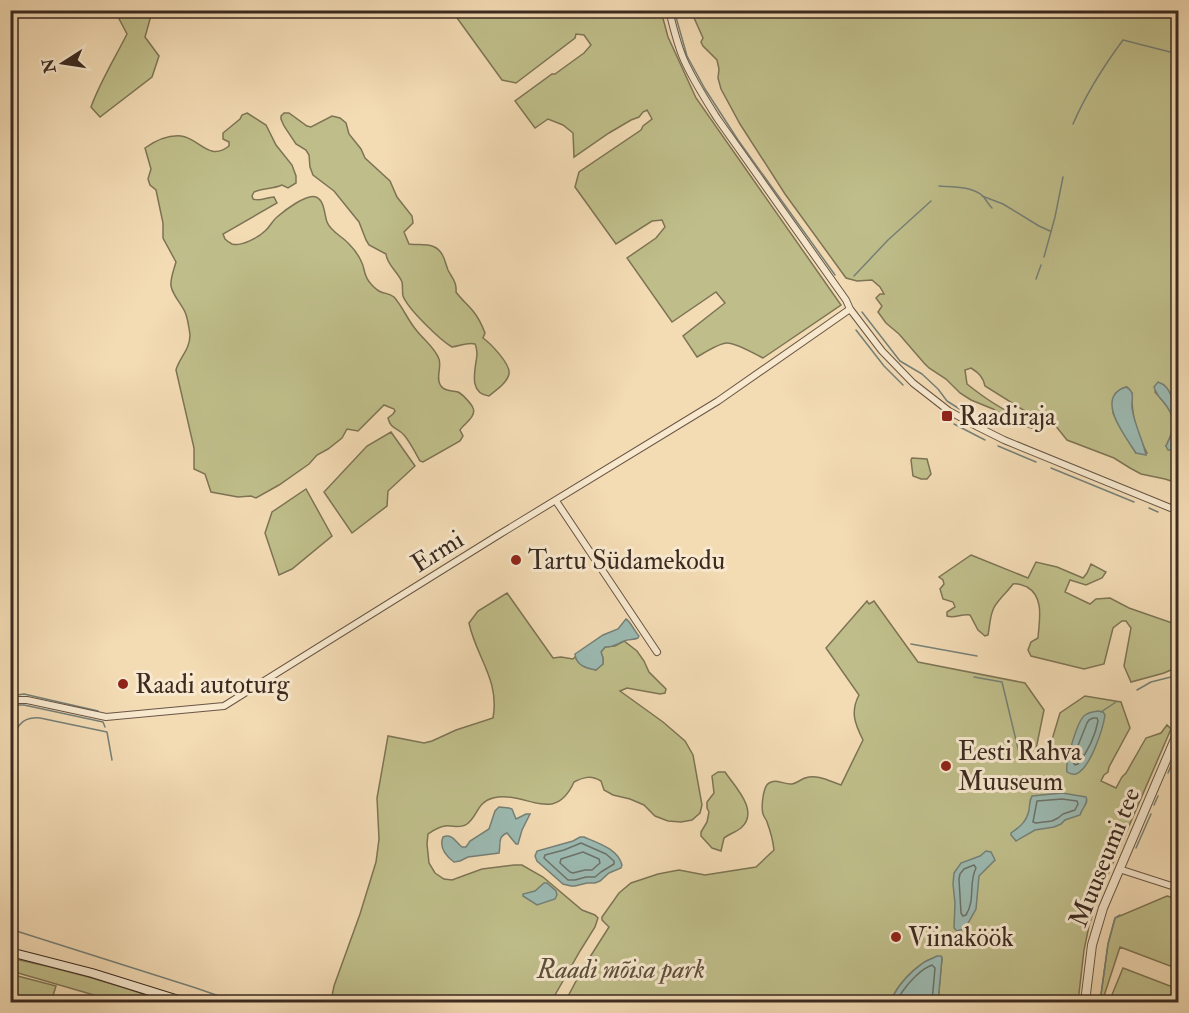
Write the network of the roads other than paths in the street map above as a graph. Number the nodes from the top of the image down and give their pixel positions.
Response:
1 (669, 10) edge
2 (850, 309) junction
3 (556, 501) junction
4 (1179, 511) edge
5 (657, 652) dead end
6 (10, 701) edge
7 (1179, 732) edge
8 (1119, 869) junction
9 (1179, 888) edge
10 (10, 952) edge
11 (185, 1002) edge
12 (1085, 1002) edge

1 - 2 street
2 - 3 street, Ermi
2 - 4 street
3 - 5 street
3 - 6 street, Ermi
7 - 8 street, Muuseumi tee
8 - 9 street
8 - 12 street, Muuseumi tee
10 - 11 main road

